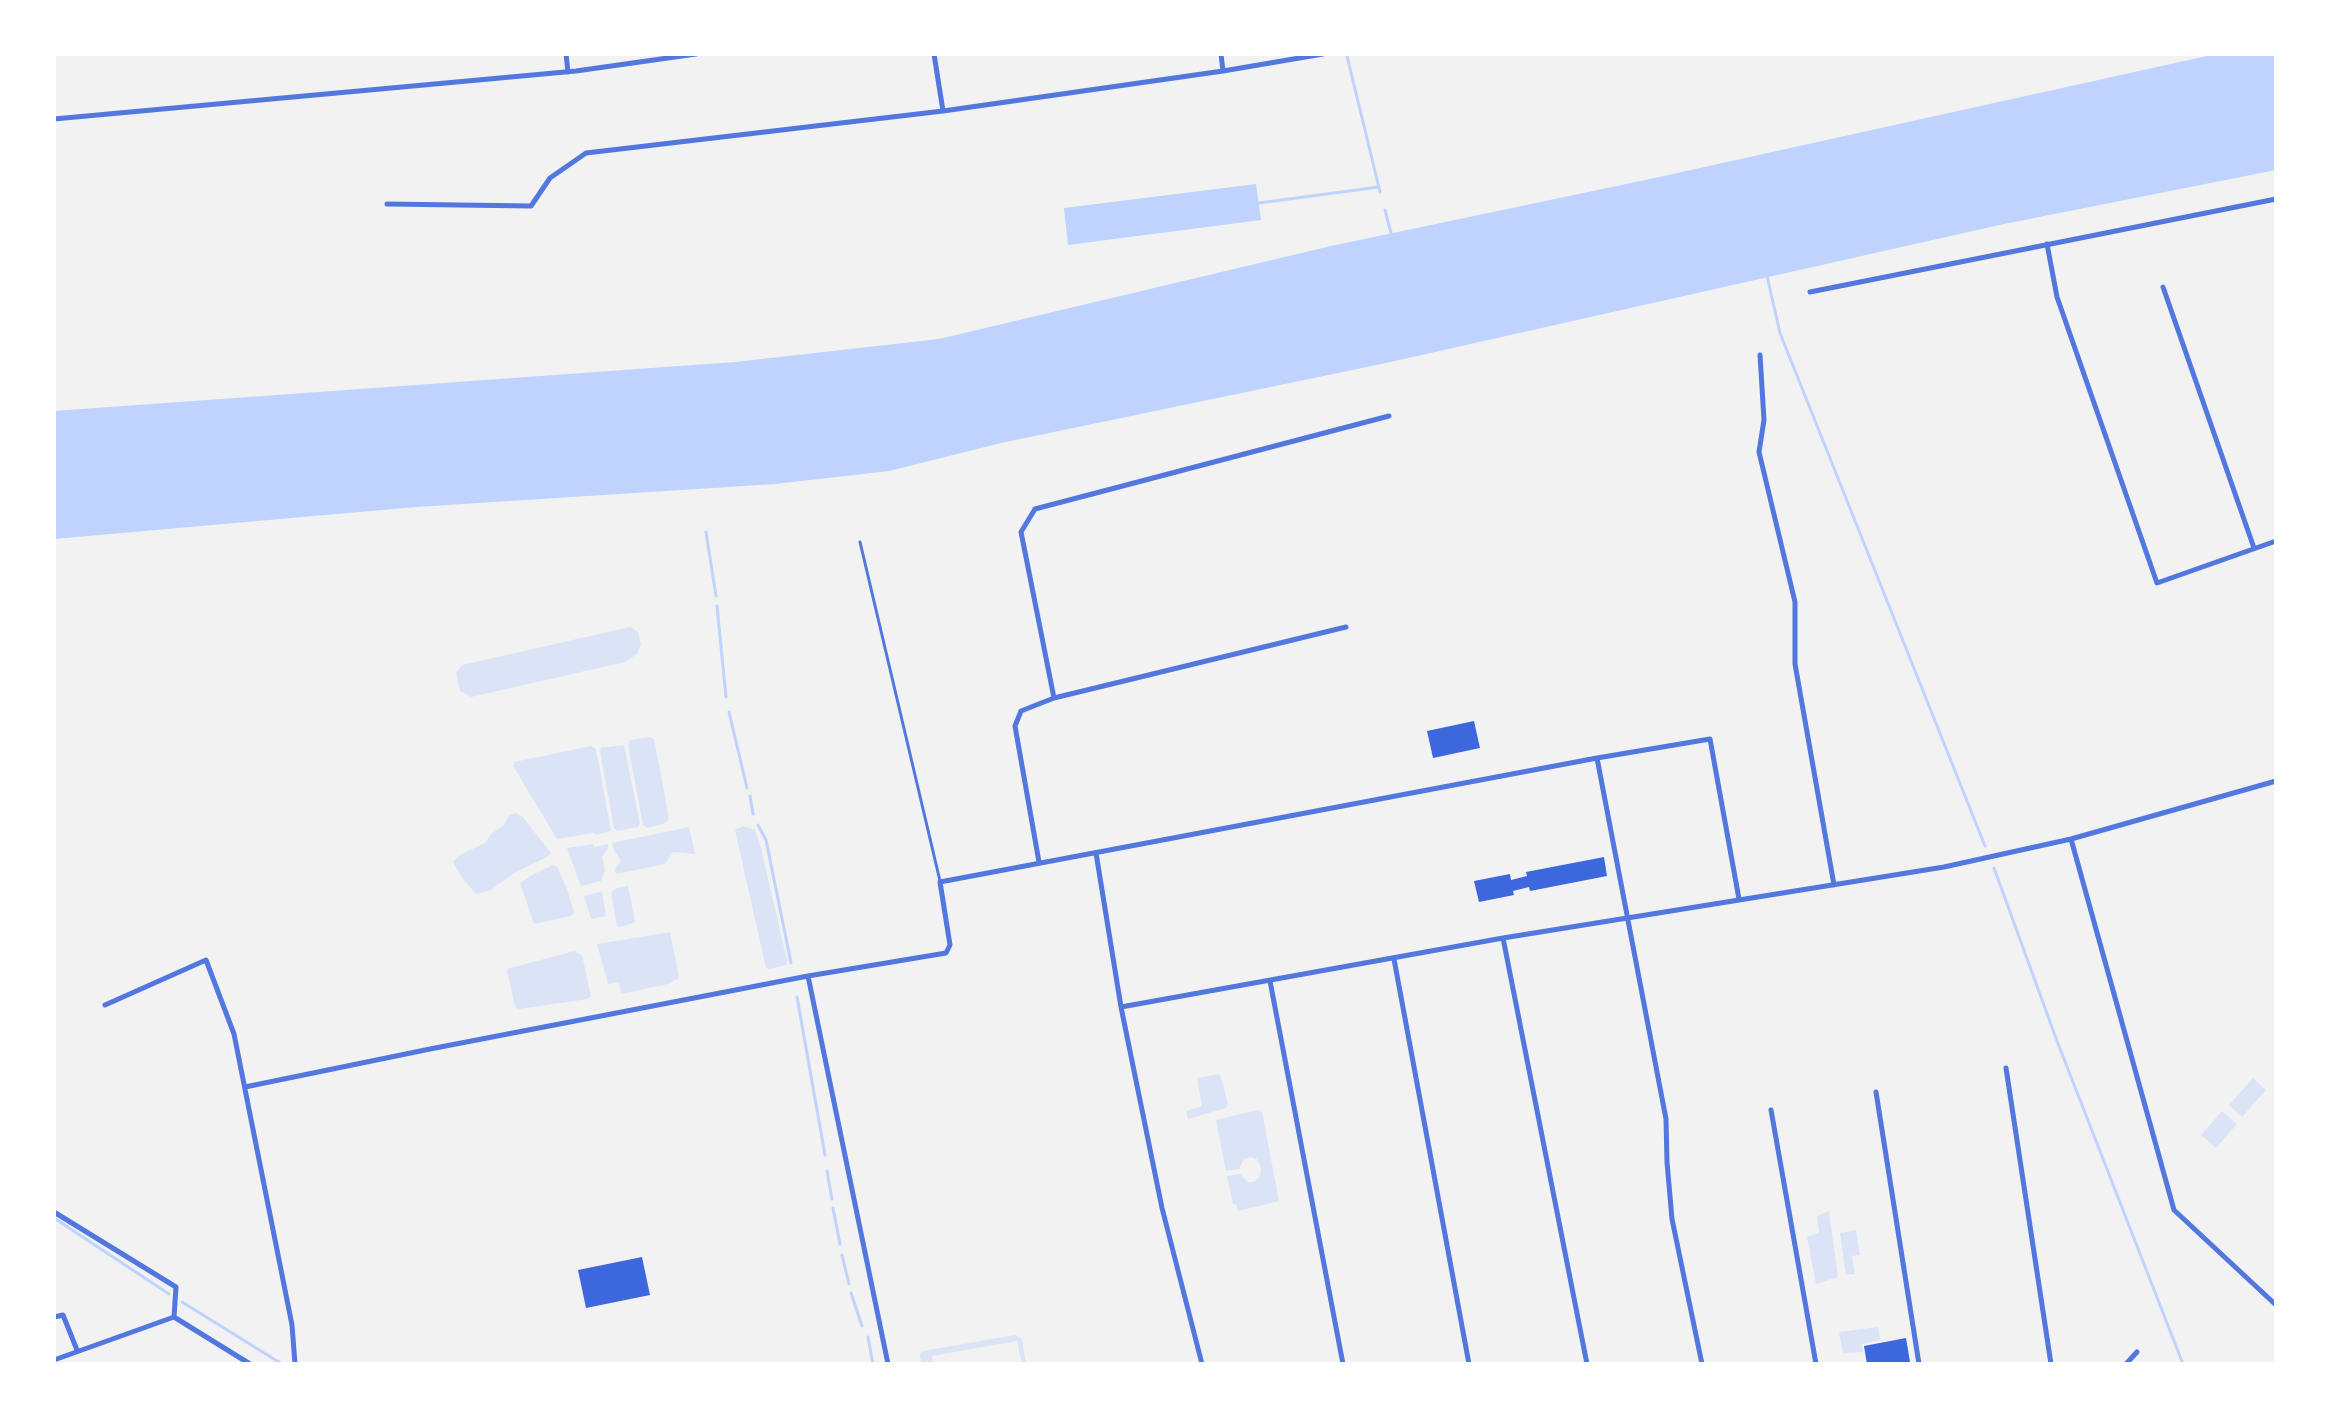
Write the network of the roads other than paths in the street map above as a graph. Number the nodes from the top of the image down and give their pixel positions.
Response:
1 (566, 54) edge
2 (696, 54) edge
3 (934, 54) edge
4 (1221, 54) edge
5 (1323, 54) edge
6 (1223, 71) junction
7 (568, 72) junction
8 (943, 111) junction
9 (54, 119) edge
10 (2276, 199) edge
11 (387, 204) dead end
12 (2047, 244) junction
13 (2163, 287) dead end
14 (1810, 292) dead end
15 (1760, 355) dead end
16 (1389, 416) dead end
17 (2276, 541) edge
18 (860, 542) dead end
19 (2254, 548) junction
20 (1346, 627) dead end
21 (1054, 698) junction
22 (1597, 758) junction
23 (2276, 781) edge
24 (2071, 839) junction
25 (1096, 853) junction
26 (1039, 862) junction
27 (940, 882) junction
28 (1834, 885) junction
29 (1739, 899) junction
30 (1629, 917) junction
31 (1503, 938) junction
32 (1394, 959) junction
33 (808, 976) junction
34 (1270, 981) junction
35 (105, 1005) dead end
36 (1121, 1007) junction
37 (2006, 1068) dead end
38 (245, 1087) junction
39 (1876, 1092) dead end
40 (1771, 1110) dead end
41 (54, 1212) edge
42 (2276, 1305) edge
43 (54, 1317) edge
44 (174, 1317) junction
45 (77, 1350) junction
46 (2137, 1352) dead end
47 (54, 1360) edge
48 (250, 1364) edge
49 (295, 1364) edge
50 (888, 1364) edge
51 (1202, 1364) edge
52 (1343, 1364) edge
53 (1469, 1364) edge
54 (1587, 1364) edge
55 (1702, 1364) edge
56 (1816, 1364) edge
57 (1919, 1364) edge
58 (2051, 1364) edge
59 (2126, 1364) edge

1 - 7 street
2 - 7 street
3 - 8 street
4 - 6 street
5 - 6 street
6 - 8 street
7 - 9 street
8 - 11 street
10 - 12 street
12 - 14 street
12 - 19 street
13 - 19 street
15 - 28 street
16 - 21 street
17 - 19 street
18 - 27 lane
20 - 21 street
21 - 26 street
22 - 25 street
22 - 29 street
22 - 30 street
23 - 24 street
24 - 28 street
24 - 42 street
25 - 26 street
25 - 36 street
26 - 27 street
27 - 33 street
28 - 29 street
29 - 30 street
30 - 31 street
30 - 55 street
31 - 32 street
31 - 54 street
32 - 34 street
32 - 53 street
33 - 38 street
33 - 50 street
34 - 36 street
34 - 52 street
35 - 38 street
36 - 51 street
37 - 58 street
38 - 49 street
39 - 57 street
40 - 56 street
41 - 44 street
43 - 45 street
44 - 45 street
44 - 48 street
45 - 47 street
46 - 59 street

